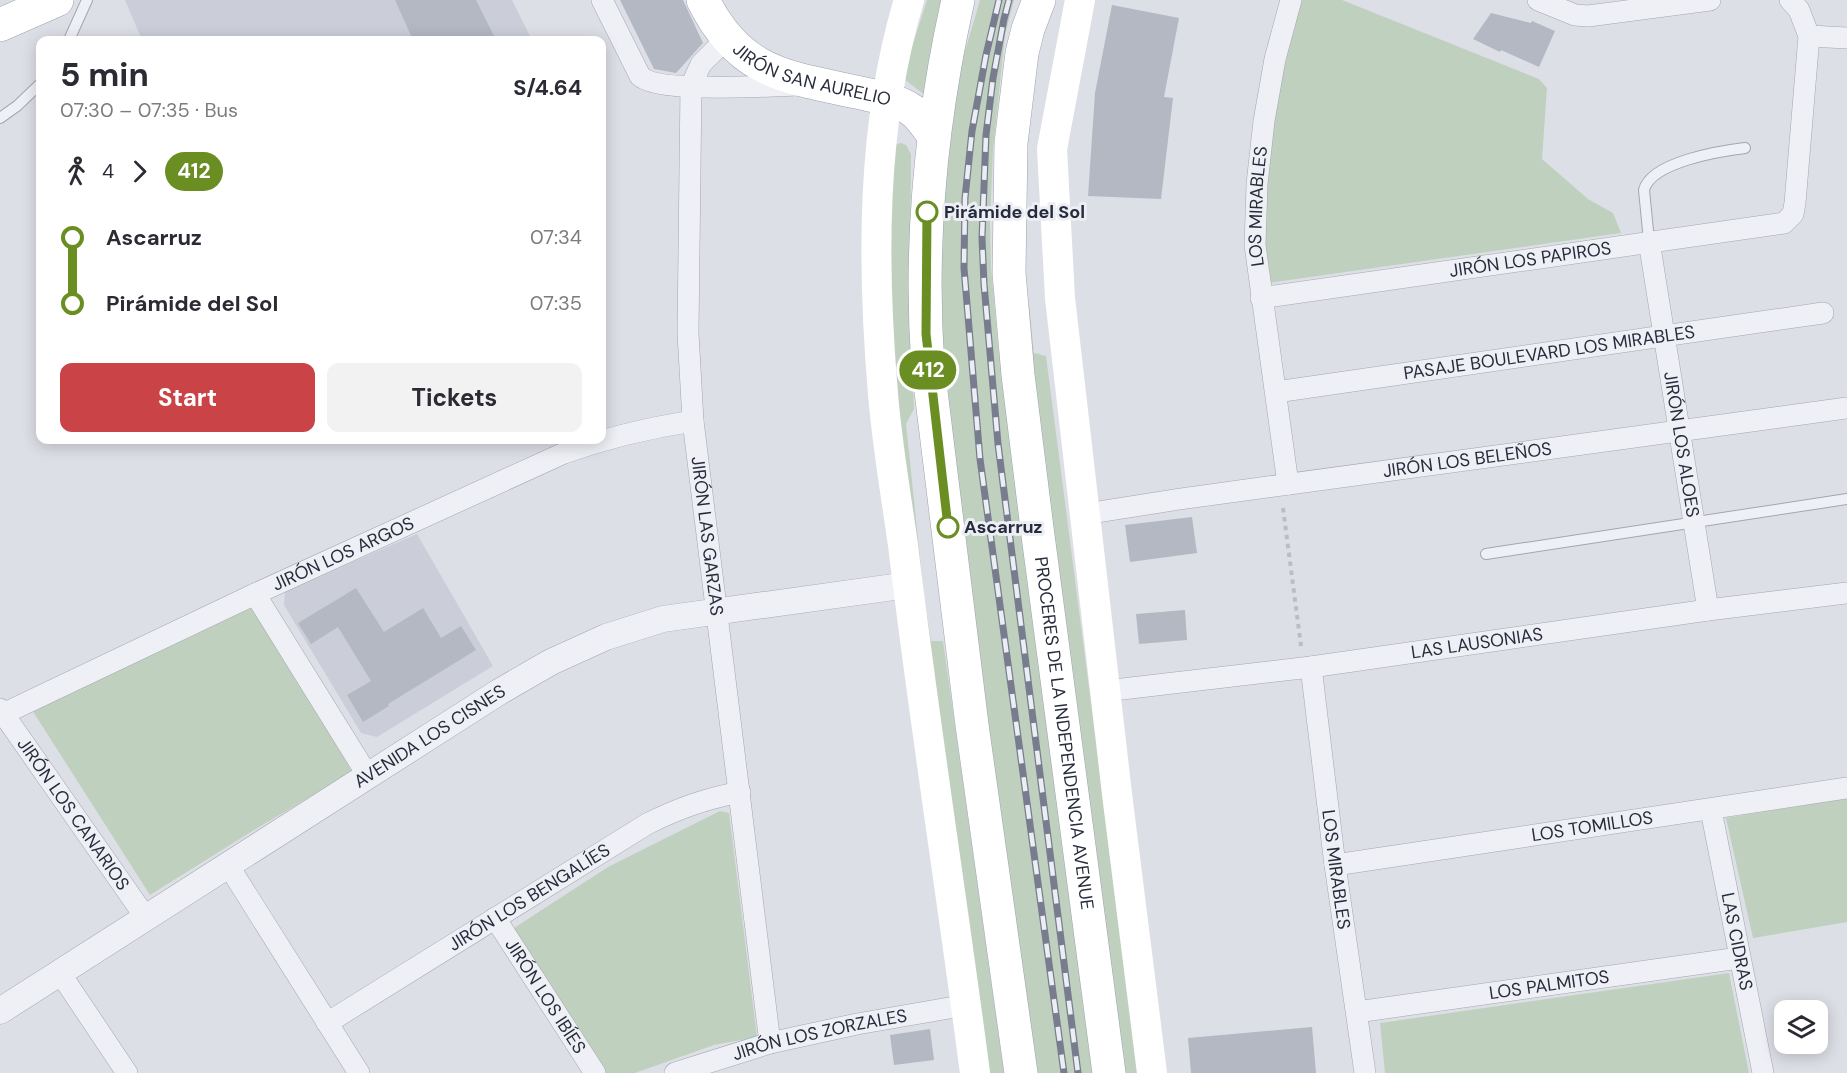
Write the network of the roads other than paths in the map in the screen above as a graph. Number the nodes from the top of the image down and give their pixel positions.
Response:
1 (57, 0) edge
2 (87, 0) edge
3 (602, 0) edge
4 (703, 0) edge
5 (909, 0) edge
6 (958, 0) edge
7 (1039, 0) edge
8 (1060, 0) edge
9 (1080, 0) edge
10 (1291, 0) edge
11 (1538, 0) edge
12 (1710, 0) edge
13 (1790, 0) edge
14 (0, 25) edge
15 (71, 36) edge
16 (1809, 36) junction
17 (727, 38) junction
18 (1847, 38) edge
19 (819, 84) junction
20 (691, 86) junction
21 (36, 88) edge
22 (887, 99) junction
23 (0, 117) edge
24 (934, 136) junction
25 (1746, 148) dead end
26 (1052, 149) junction
27 (1649, 242) junction
28 (1262, 298) junction
29 (1823, 313) dead end
30 (1665, 335) junction
31 (1276, 392) junction
32 (1847, 408) edge
33 (693, 421) junction
34 (1679, 431) junction
35 (606, 439) edge
36 (590, 444) edge
37 (1284, 485) junction
38 (1847, 499) edge
39 (1085, 514) junction
40 (1692, 522) junction
41 (1486, 554) dead end
42 (908, 585) junction
43 (1847, 593) edge
44 (255, 594) junction
45 (716, 610) junction
46 (1708, 610) junction
47 (1308, 667) junction
48 (1105, 691) junction
49 (2, 711) edge
50 (368, 776) junction
51 (1847, 788) edge
52 (740, 792) junction
53 (1711, 810) junction
54 (228, 865) junction
55 (1335, 865) junction
56 (146, 918) junction
57 (495, 918) junction
58 (1739, 958) junction
59 (60, 973) junction
60 (966, 1005) junction
61 (0, 1011) edge
62 (1357, 1012) junction
63 (327, 1023) junction
64 (770, 1043) junction
65 (127, 1073) edge
66 (359, 1073) edge
67 (595, 1073) edge
68 (675, 1073) edge
69 (975, 1073) edge
70 (1021, 1073) edge
71 (1109, 1073) edge
72 (1152, 1073) edge
73 (1365, 1073) edge
74 (1763, 1073) edge

1 - 14 main road
2 - 15 lane
3 - 20 street
4 - 17 main road, JIRÓN SAN AURELIO
5 - 22 main road
6 - 24 main road
7 - 71 main road, PROCERES DE LA INDEPENDENCIA AVENUE
8 - 26 main road
9 - 26 main road
10 - 28 street, LOS MIRABLES
11 - 12 street
13 - 16 street
16 - 18 street
16 - 27 street, JIRÓN LOS PAPIROS
17 - 19 main road, JIRÓN SAN AURELIO
17 - 20 street, JIRÓN LAS GARZAS
19 - 20 street
19 - 22 main road, JIRÓN SAN AURELIO
20 - 33 street, JIRÓN LAS GARZAS
21 - 23 lane
22 - 24 main road, JIRÓN SAN AURELIO
22 - 42 main road
24 - 70 main road
25 - 27 lane
26 - 39 main road
27 - 28 street, JIRÓN LOS PAPIROS
27 - 30 street, JIRÓN LOS ALOES
28 - 31 street, LOS MIRABLES
29 - 30 street, PASAJE BOULEVARD LOS MIRABLES
30 - 31 street, PASAJE BOULEVARD LOS MIRABLES
30 - 34 street, JIRÓN LOS ALOES
31 - 37 street, LOS MIRABLES
32 - 34 street, JIRÓN LOS BELEÑOS
33 - 35 street, JIRÓN LOS ARGOS
33 - 45 street, JIRÓN LAS GARZAS
34 - 37 street, JIRÓN LOS BELEÑOS
34 - 40 street, JIRÓN LOS ALOES
36 - 44 street, JIRÓN LOS ARGOS
37 - 39 street, JIRÓN LOS BELEÑOS
38 - 40 lane
39 - 48 main road
40 - 41 lane
40 - 46 street, JIRÓN LOS ALOES
42 - 45 street, AVENIDA LOS CISNES
42 - 60 main road
43 - 46 street, LAS LAUSONIAS
44 - 49 street, JIRÓN LOS ARGOS
44 - 50 street
45 - 50 street, AVENIDA LOS CISNES
45 - 52 street, JIRÓN LAS GARZAS
46 - 47 street, LAS LAUSONIAS
47 - 48 street, LAS LAUSONIAS
47 - 55 street, LOS MIRABLES
48 - 72 main road
49 - 56 street, JIRÓN LOS CANARIOS
50 - 54 street, AVENIDA LOS CISNES
51 - 53 street, LOS TOMILLOS
52 - 57 street, JIRÓN LOS BENGALÍES
52 - 64 street, JIRÓN LAS GARZAS
53 - 55 street, LOS TOMILLOS
53 - 58 street, LAS CIDRAS
54 - 56 street, AVENIDA LOS CISNES
54 - 63 street
55 - 62 street, LOS MIRABLES
56 - 59 street, AVENIDA LOS CISNES
57 - 63 street, JIRÓN LOS BENGALÍES
57 - 67 street, JIRÓN LOS IBÍES
58 - 62 street, LOS PALMITOS
58 - 74 street, LAS CIDRAS
59 - 61 street, AVENIDA LOS CISNES
59 - 65 street
60 - 64 street, JIRÓN LOS ZORZALES
60 - 69 main road
62 - 73 street, LOS MIRABLES
63 - 66 street
64 - 68 street, JIRÓN LOS ZORZALES

